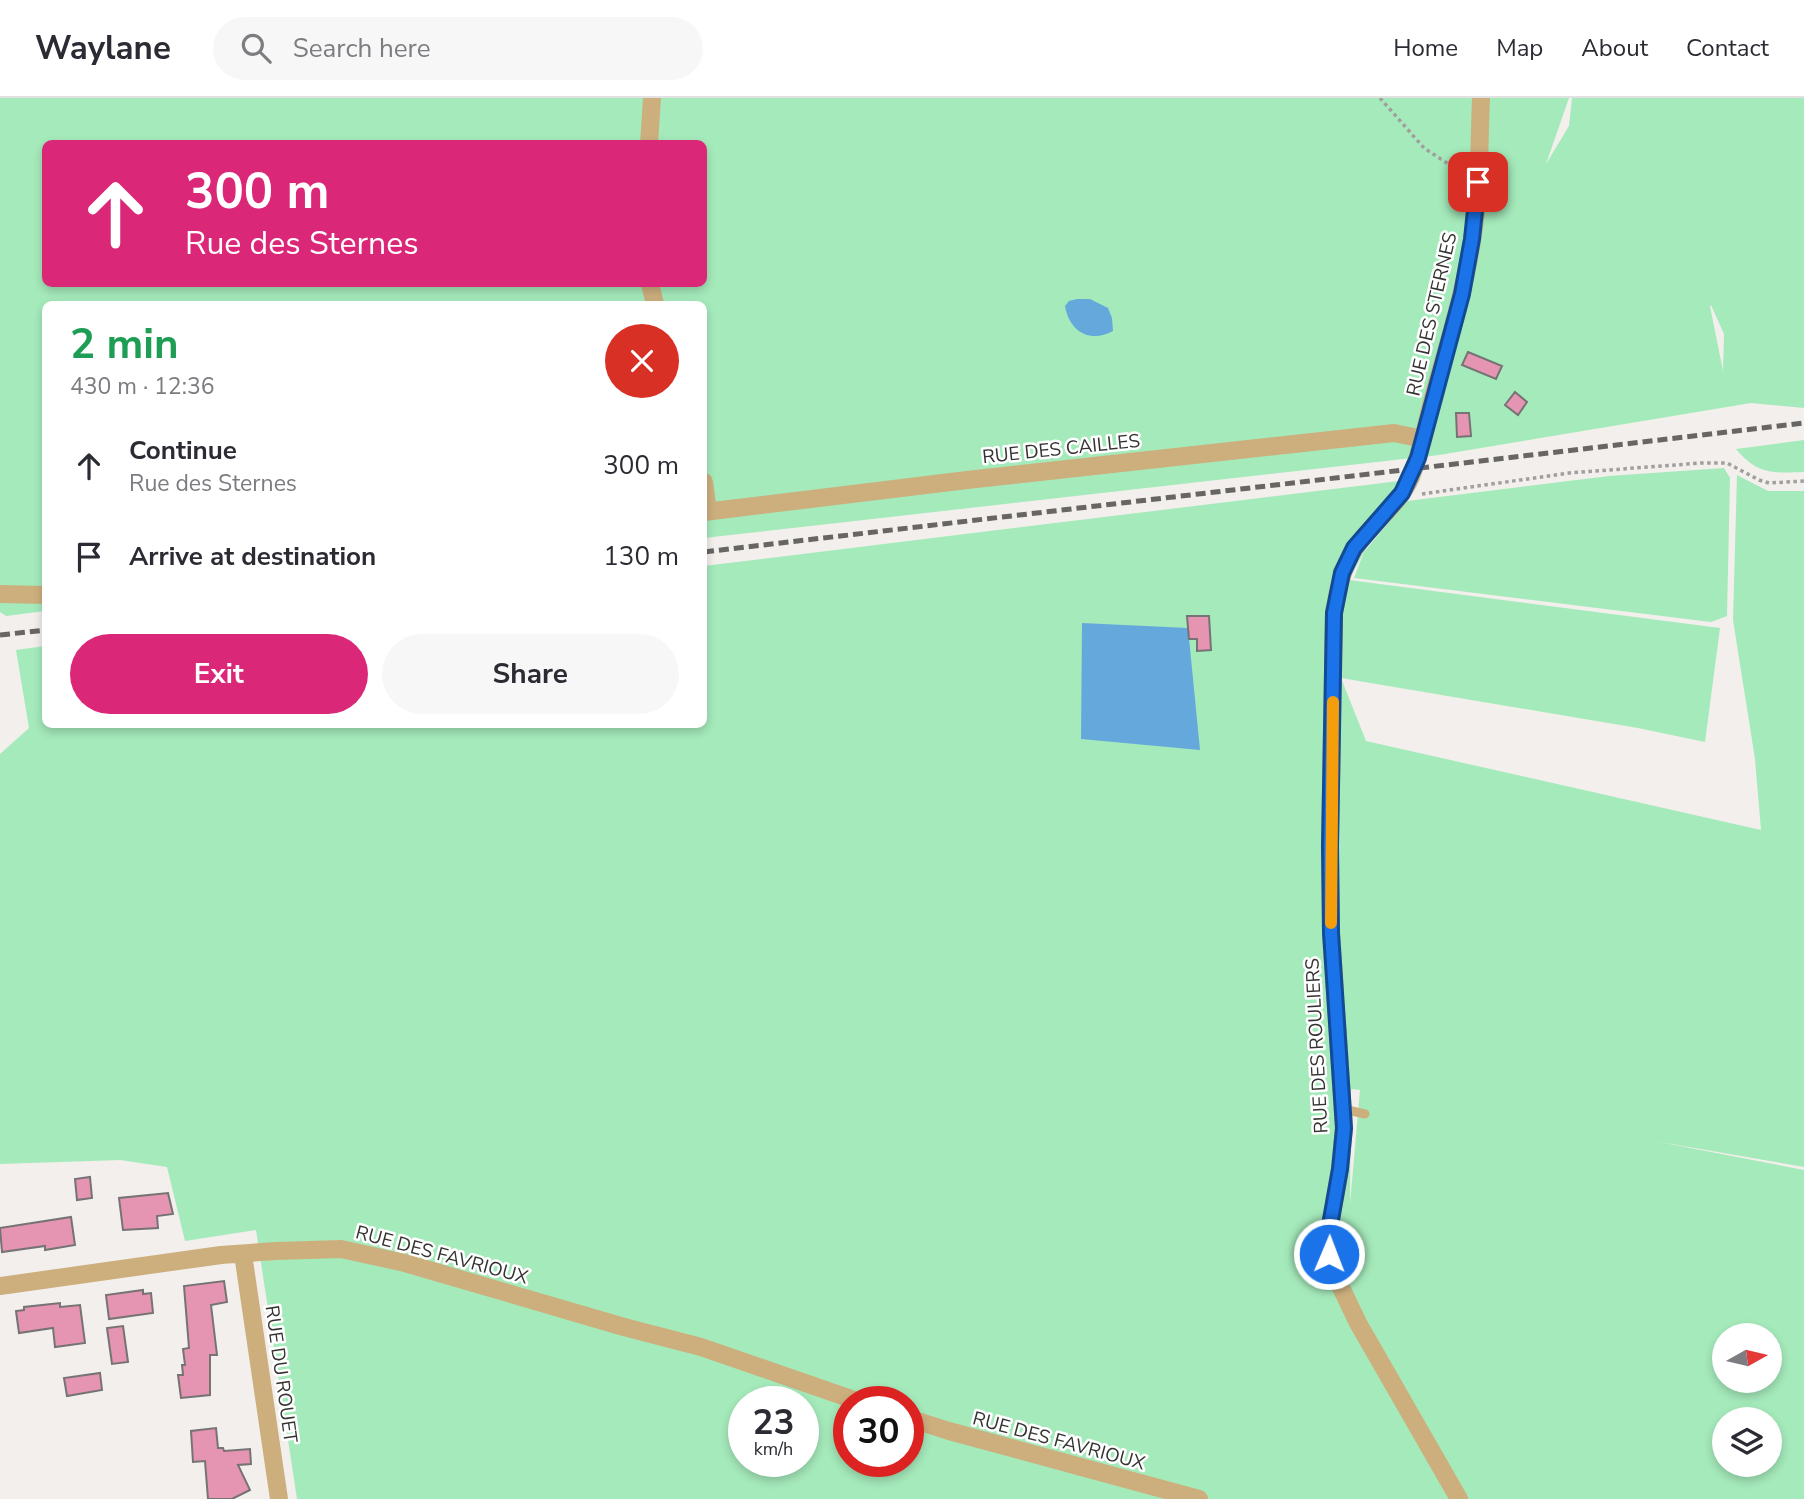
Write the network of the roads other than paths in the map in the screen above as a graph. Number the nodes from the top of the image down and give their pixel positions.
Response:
1 (652, 98) edge
2 (1481, 98) edge
3 (649, 140) edge
4 (1423, 439) junction
5 (1402, 493) joint
6 (707, 512) edge
7 (0, 594) edge
8 (42, 595) edge
9 (1343, 1109) junction
10 (1365, 1114) dead end
11 (243, 1254) junction
12 (0, 1286) edge
13 (833, 1393) edge
14 (924, 1423) edge
15 (279, 1499) edge
16 (1199, 1499) edge
17 (1459, 1499) edge

1 - 3 street
2 - 4 street, RUE DES STERNES
4 - 5 street, RUE DES STERNES
4 - 6 street, RUE DES CAILLES
5 - 9 street, RUE DES ROULIERS
7 - 8 street
9 - 10 lane
9 - 17 street, RUE DES ROULIERS
11 - 12 street, RUE DES FAVRIOUX
11 - 13 street, RUE DES FAVRIOUX
11 - 15 street, RUE DU ROUET
14 - 16 street, RUE DES FAVRIOUX

